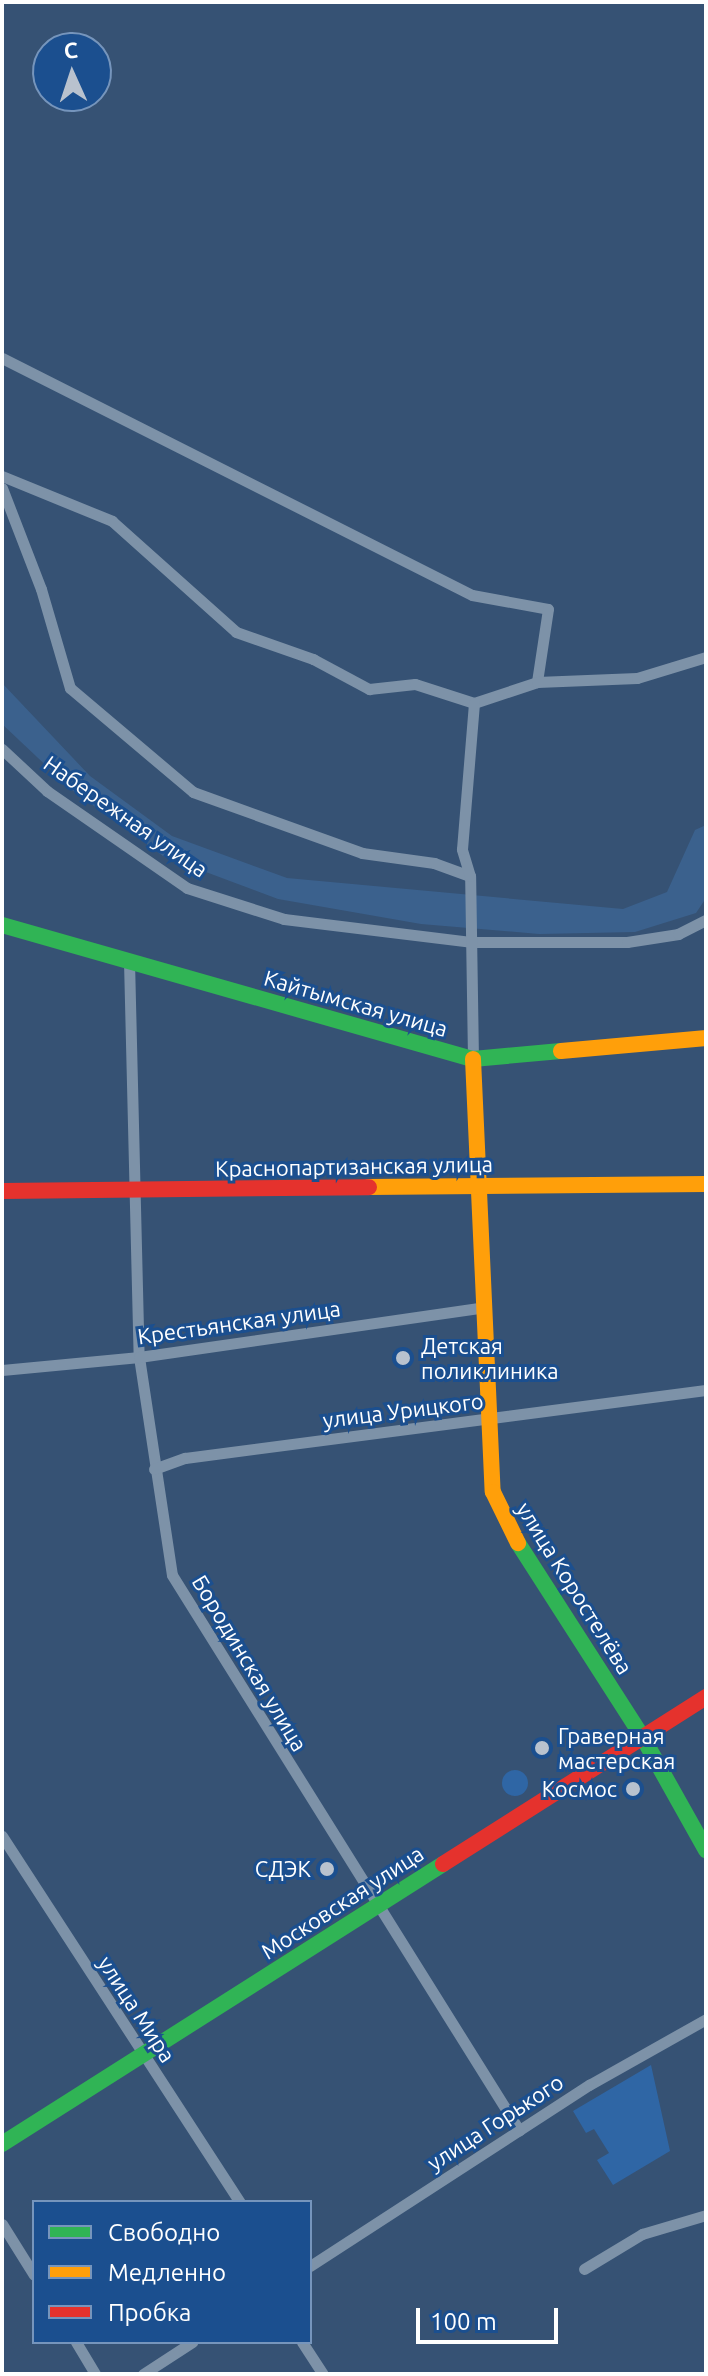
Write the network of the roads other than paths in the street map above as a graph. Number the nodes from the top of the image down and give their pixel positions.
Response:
1 (2, 358) edge
2 (2, 476) edge
3 (2, 488) edge
4 (706, 657) edge
5 (537, 682) junction
6 (474, 703) junction
7 (2, 749) edge
8 (470, 876) junction
9 (706, 920) edge
10 (2, 925) edge
11 (471, 942) junction
12 (129, 961) junction
13 (706, 1038) edge
14 (473, 1059) junction
15 (706, 1184) edge
16 (478, 1186) junction
17 (2, 1191) edge
18 (134, 1191) junction
19 (481, 1308) junction
20 (139, 1357) junction
21 (2, 1370) edge
22 (706, 1390) edge
23 (487, 1420) junction
24 (154, 1469) junction
25 (706, 1697) edge
26 (642, 1736) junction
27 (2, 1836) edge
28 (706, 1850) edge
29 (375, 1906) junction
30 (706, 2019) edge
31 (142, 2055) junction
32 (519, 2130) junction
33 (2, 2144) edge
34 (239, 2200) edge
35 (706, 2215) edge
36 (2, 2224) edge
37 (312, 2265) edge
38 (584, 2269) dead end
39 (32, 2272) edge
40 (77, 2344) edge
41 (189, 2344) edge
42 (303, 2344) edge
43 (95, 2374) edge
44 (143, 2374) edge
45 (323, 2374) edge

1 - 5 street
2 - 6 street
3 - 8 street
4 - 5 street
5 - 6 street
6 - 8 street, улица Коростелёва
7 - 11 street, Набережная улица
8 - 11 street, улица Коростелёва
9 - 11 street, Набережная улица
10 - 12 street, Кайтымская улица
11 - 14 street, улица Коростелёва
12 - 14 street, Кайтымская улица
12 - 18 street, Бородинская улица
13 - 14 street, Кайтымская улица
14 - 16 street, улица Коростелёва
15 - 16 street, Краснопартизанская улица
16 - 18 street, Краснопартизанская улица
16 - 19 street, улица Коростелёва
17 - 18 street, Краснопартизанская улица
18 - 20 street, Бородинская улица
19 - 20 street, Крестьянская улица
19 - 23 street, улица Коростелёва
20 - 21 street, Крестьянская улица
20 - 24 street, Бородинская улица
22 - 23 street, улица Урицкого
23 - 24 street, улица Урицкого
23 - 26 street, улица Коростелёва
24 - 29 street, Бородинская улица
25 - 26 street, Московская улица
26 - 28 street, улица Коростелёва
26 - 29 street, Московская улица
27 - 31 street, улица Мира
29 - 31 street, Московская улица
29 - 32 street, Бородинская улица
30 - 32 street, улица Горького
31 - 33 street, Московская улица
31 - 34 street, улица Мира
32 - 37 street, улица Горького
35 - 38 street
36 - 39 street
40 - 43 street
41 - 44 street
42 - 45 street

